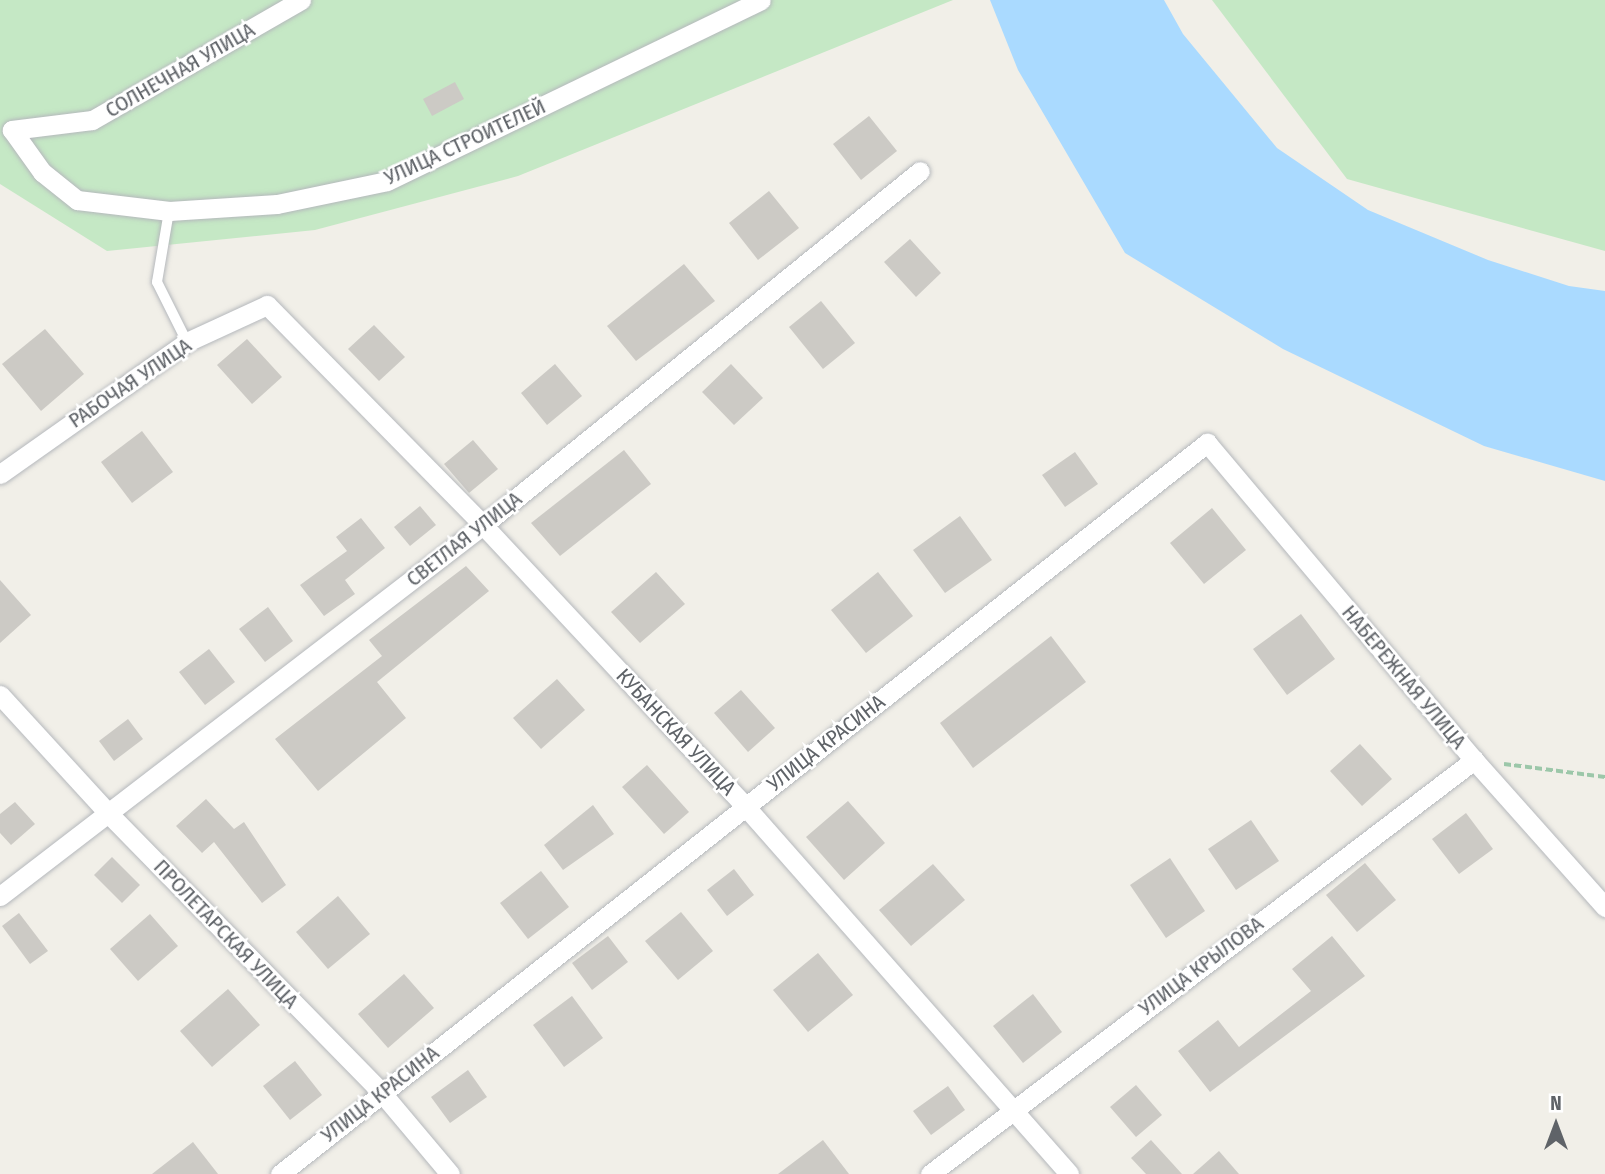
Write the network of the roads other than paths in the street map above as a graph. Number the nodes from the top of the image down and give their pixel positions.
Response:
1 (301, 0) edge
2 (761, 0) edge
3 (6, 127) edge
4 (920, 171) dead end
5 (169, 211) junction
6 (267, 304) joint
7 (187, 342) junction
8 (1207, 443) joint
9 (0, 474) edge
10 (483, 525) junction
11 (0, 695) edge
12 (1474, 760) junction
13 (745, 806) junction
14 (108, 813) junction
15 (0, 896) edge
16 (1605, 907) edge
17 (381, 1093) junction
18 (1009, 1111) junction
19 (280, 1174) edge
20 (450, 1174) edge
21 (930, 1174) edge
22 (1069, 1174) edge

1 - 3 street, СОЛНЕЧНАЯ УЛИЦА
2 - 5 street, УЛИЦА СТРОИТЕЛЕЙ
3 - 5 street, УЛИЦА СТРОИТЕЛЕЙ
4 - 10 street, СВЕТЛАЯ УЛИЦА
5 - 7 lane
6 - 7 street, РАБОЧАЯ УЛИЦА
6 - 10 street, КУБАНСКАЯ УЛИЦА
7 - 9 street, РАБОЧАЯ УЛИЦА
8 - 12 street, НАБЕРЕЖНАЯ УЛИЦА
8 - 13 street, УЛИЦА КРАСИНА
10 - 13 street, КУБАНСКАЯ УЛИЦА
10 - 14 street, СВЕТЛАЯ УЛИЦА
11 - 14 street, ПРОЛЕТАРСКАЯ УЛИЦА
12 - 16 street, НАБЕРЕЖНАЯ УЛИЦА
12 - 18 street, УЛИЦА КРЫЛОВА
13 - 17 street, УЛИЦА КРАСИНА
13 - 18 street, КУБАНСКАЯ УЛИЦА
14 - 15 street, СВЕТЛАЯ УЛИЦА
14 - 17 street, ПРОЛЕТАРСКАЯ УЛИЦА
17 - 19 street, УЛИЦА КРАСИНА
17 - 20 street, ПРОЛЕТАРСКАЯ УЛИЦА
18 - 21 street, УЛИЦА КРЫЛОВА
18 - 22 street, КУБАНСКАЯ УЛИЦА

